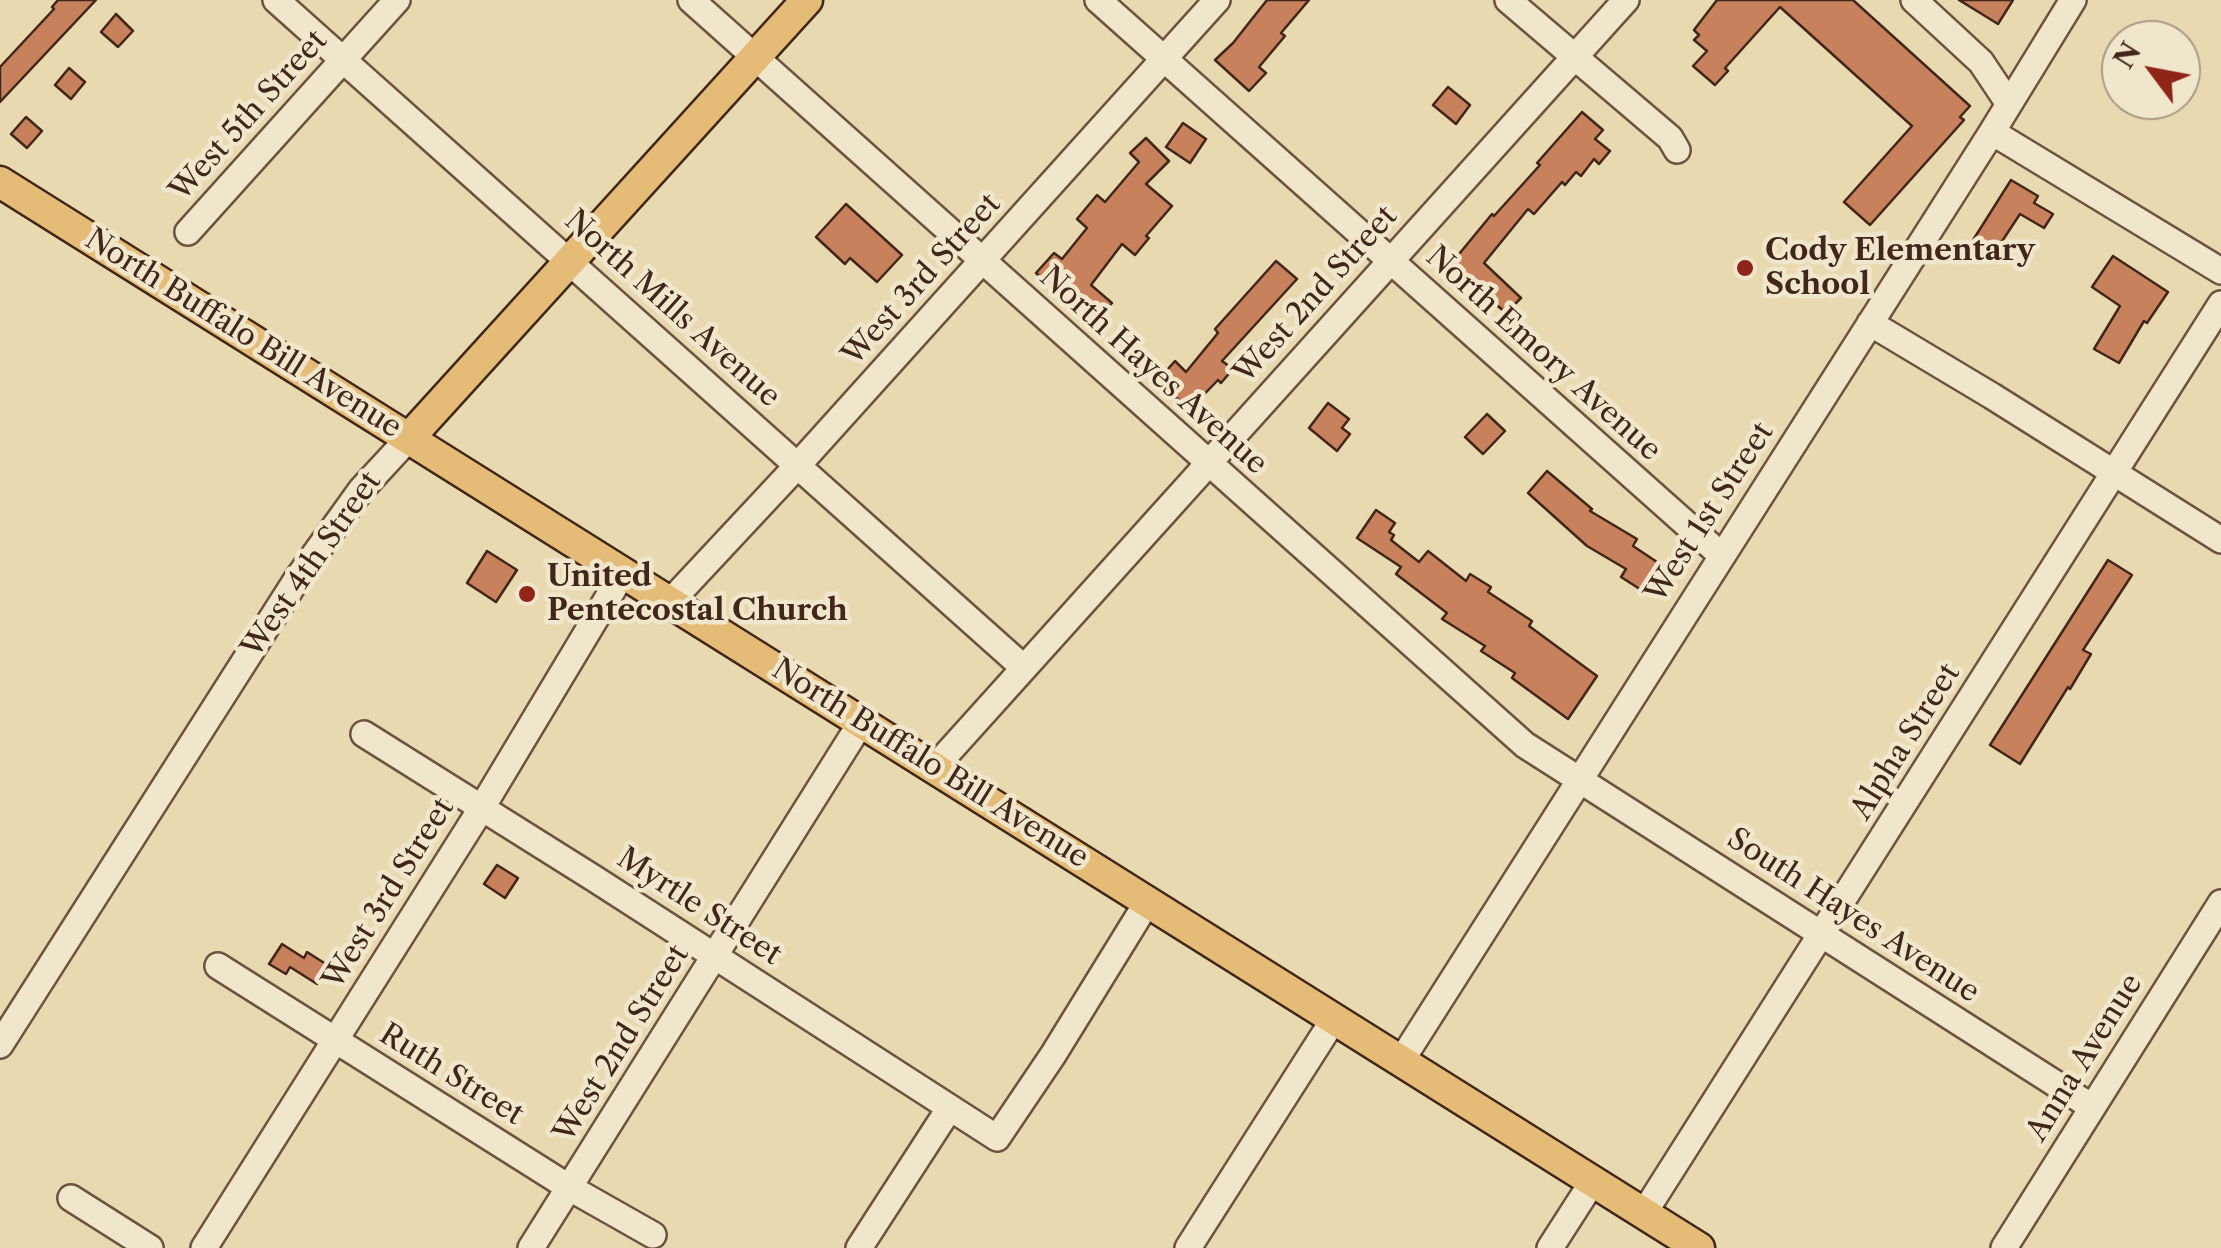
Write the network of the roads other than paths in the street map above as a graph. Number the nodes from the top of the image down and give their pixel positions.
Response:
1 (276, 0) edge
2 (397, 0) edge
3 (691, 0) edge
4 (807, 0) edge
5 (1098, 0) edge
6 (1217, 0) edge
7 (1508, 0) edge
8 (1626, 0) edge
9 (1914, 0) edge
10 (2073, 0) edge
11 (756, 58) junction
12 (1574, 58) junction
13 (1164, 59) junction
14 (344, 60) junction
15 (2009, 104) junction
16 (1992, 132) junction
17 (1677, 150) dead end
18 (10, 188) edge
19 (188, 232) dead end
20 (1390, 261) junction
21 (572, 262) junction
22 (982, 262) junction
23 (2221, 271) edge
24 (2221, 304) edge
25 (1870, 324) junction
26 (409, 438) junction
27 (1208, 464) junction
28 (798, 466) junction
29 (2114, 474) junction
30 (2221, 540) edge
31 (1721, 556) junction
32 (624, 572) junction
33 (670, 601) junction
34 (1024, 668) junction
35 (862, 722) junction
36 (364, 734) dead end
37 (934, 767) junction
38 (1578, 781) junction
39 (480, 809) junction
40 (1148, 901) junction
41 (2221, 903) edge
42 (1823, 933) junction
43 (716, 956) junction
44 (218, 966) dead end
45 (1334, 1019) junction
46 (335, 1040) junction
47 (0, 1044) edge
48 (1401, 1061) junction
49 (2092, 1107) junction
50 (949, 1109) junction
51 (1592, 1181) junction
52 (570, 1188) junction
53 (70, 1198) dead end
54 (1644, 1213) junction
55 (653, 1235) dead end
56 (150, 1248) edge
57 (204, 1248) edge
58 (532, 1248) edge
59 (859, 1248) edge
60 (1188, 1248) edge
61 (1550, 1248) edge
62 (1699, 1248) edge
63 (2004, 1248) edge

1 - 14 street, North Mills Avenue
2 - 14 street, West 5th Street
3 - 11 street, North Hayes Avenue
4 - 11 main road, West 4th Street
5 - 13 street, North Emory Avenue
6 - 13 street, West 3rd Street
7 - 12 street
8 - 12 street, West 2nd Street
9 - 15 street
10 - 15 street, West 1st Street
11 - 21 main road, West 4th Street
11 - 22 street, North Hayes Avenue
12 - 17 street
12 - 20 street, West 2nd Street
13 - 20 street, North Emory Avenue
13 - 22 street, West 3rd Street
14 - 19 street, West 5th Street
14 - 21 street, North Mills Avenue
15 - 16 street, West 1st Street
16 - 23 street
16 - 25 street, West 1st Street
18 - 26 main road, North Buffalo Bill Avenue
20 - 27 street, West 2nd Street
20 - 31 street, North Emory Avenue
21 - 26 main road, West 4th Street
21 - 28 street, North Mills Avenue
22 - 27 street, North Hayes Avenue
22 - 28 street, West 3rd Street
24 - 29 street, Alpha Street
25 - 29 street
25 - 31 street, West 1st Street
26 - 32 main road, North Buffalo Bill Avenue
26 - 47 street, West 4th Street
27 - 34 street, West 2nd Street
27 - 38 street, North Hayes Avenue
28 - 33 street, West 3rd Street
28 - 34 street, North Mills Avenue
29 - 30 street
29 - 42 street, Alpha Street
31 - 38 street, West 1st Street
32 - 33 main road, North Buffalo Bill Avenue
32 - 39 street, West 3rd Street
33 - 35 main road, North Buffalo Bill Avenue
34 - 37 street, West 2nd Street
35 - 37 main road, North Buffalo Bill Avenue
35 - 43 street, West 2nd Street
36 - 39 street, Myrtle Street
37 - 40 main road, North Buffalo Bill Avenue
38 - 42 street, South Hayes Avenue
38 - 48 street, West 1st Street
39 - 43 street, Myrtle Street
39 - 46 street, West 3rd Street
40 - 45 main road, North Buffalo Bill Avenue
40 - 50 street, Myrtle Street
41 - 49 street, Anna Avenue
42 - 49 street, South Hayes Avenue
42 - 54 street, Alpha Street
43 - 50 street, Myrtle Street
43 - 52 street, West 2nd Street
44 - 46 street, Ruth Street
45 - 48 main road, North Buffalo Bill Avenue
45 - 60 street
46 - 52 street, Ruth Street
46 - 57 street, West 3rd Street
48 - 51 main road, North Buffalo Bill Avenue
49 - 63 street, Anna Avenue
50 - 59 street
51 - 54 main road, North Buffalo Bill Avenue
51 - 61 street
52 - 55 street, Ruth Street
52 - 58 street, West 2nd Street
53 - 56 street
54 - 62 main road, North Buffalo Bill Avenue

